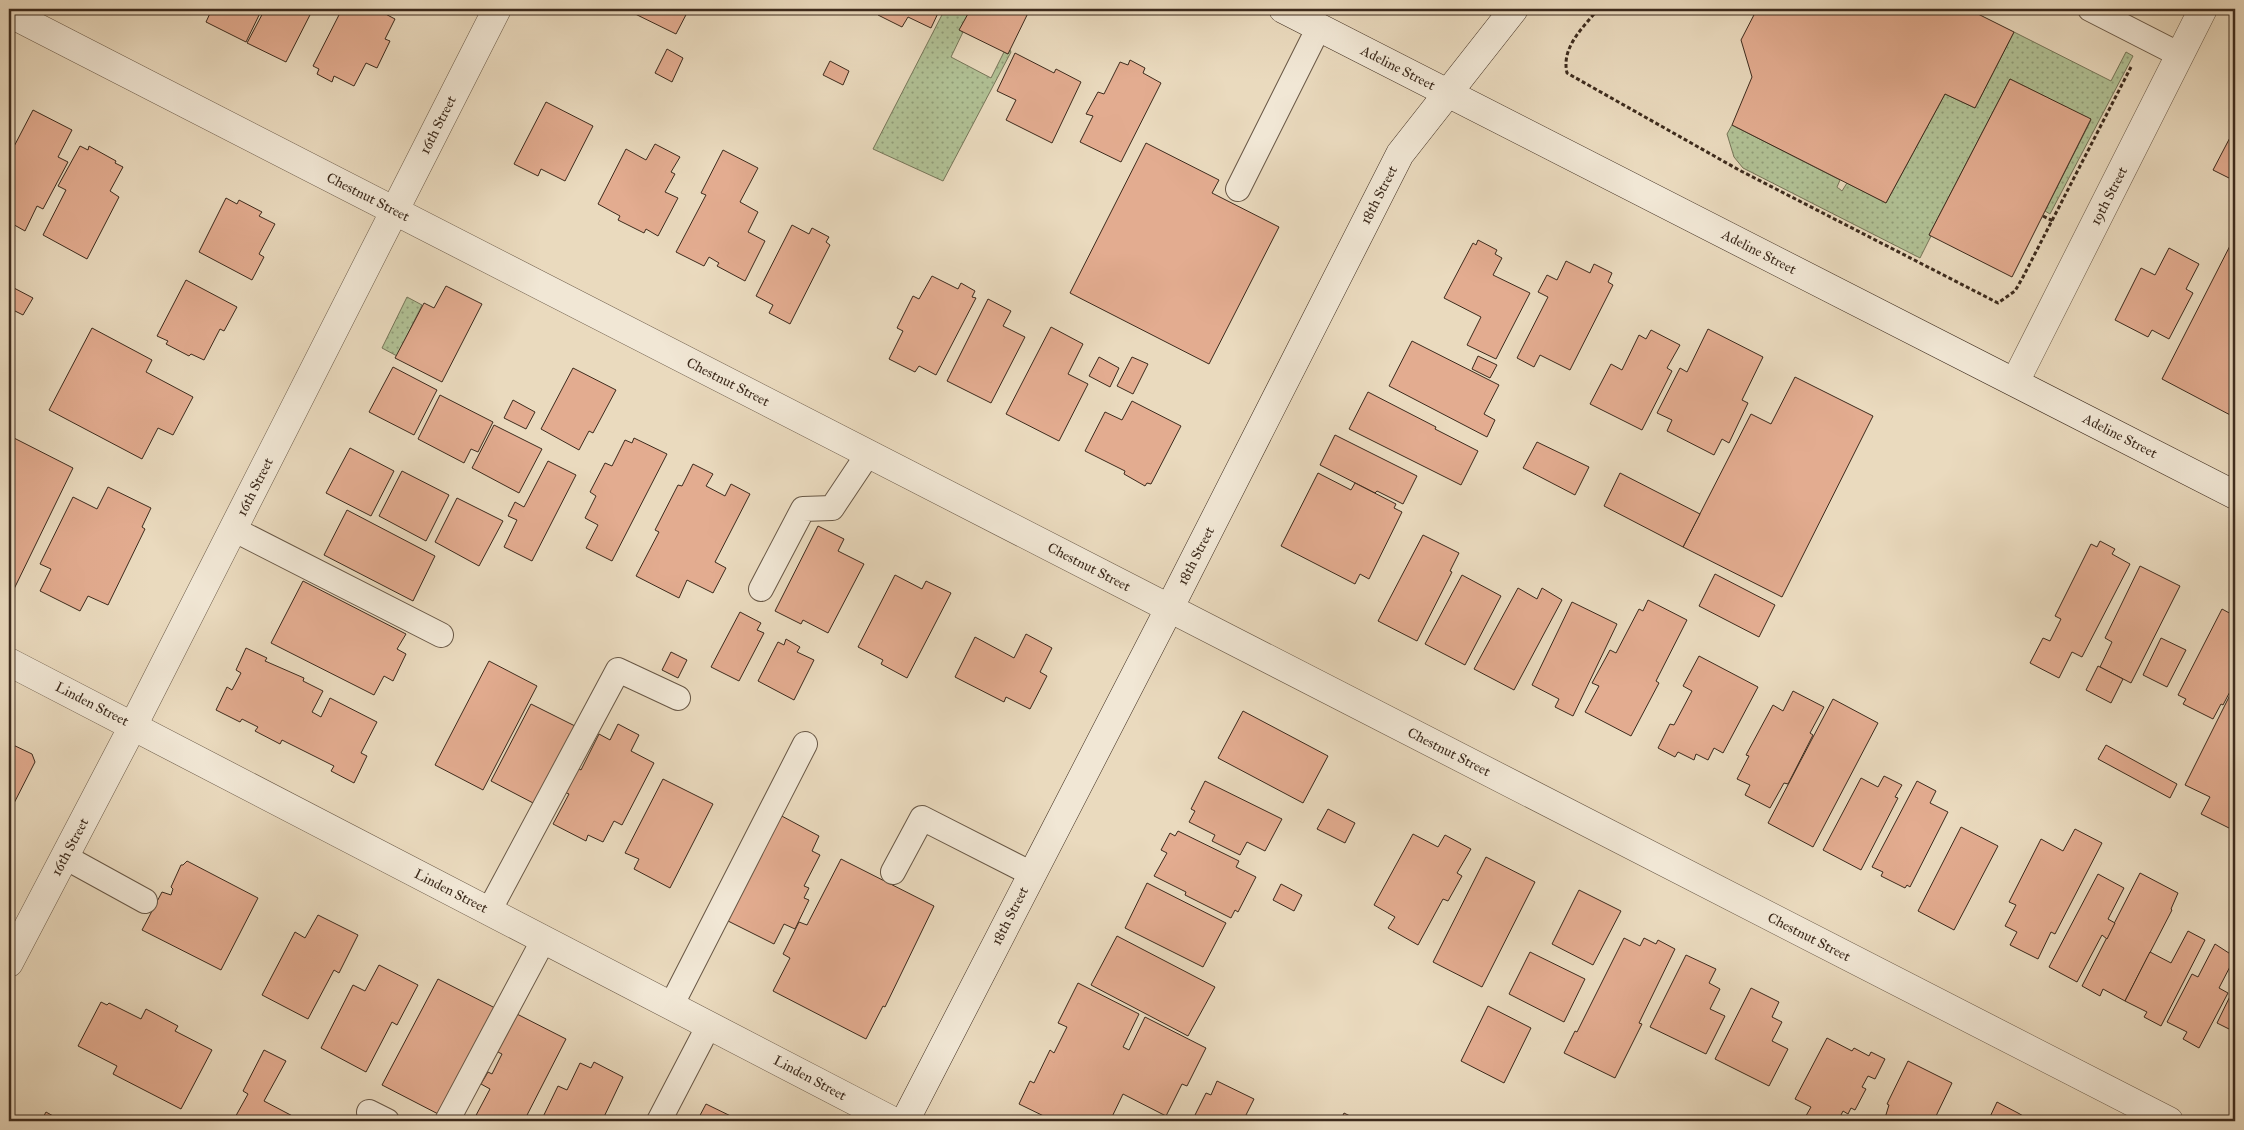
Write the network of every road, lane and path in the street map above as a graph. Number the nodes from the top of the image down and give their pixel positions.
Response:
1 (497, 9) edge
2 (1283, 9) edge
3 (1514, 9) edge
4 (1598, 9) edge
5 (2090, 9) edge
6 (2203, 9) edge
7 (9, 13) edge
8 (1319, 27) junction
9 (2146, 37) junction
10 (2180, 55) junction
11 (1446, 93) junction
12 (1238, 189) dead end
13 (395, 210) junction
14 (2043, 216) dead end
15 (2053, 221) junction
16 (2015, 382) junction
17 (868, 454) junction
18 (2235, 495) edge
19 (233, 529) junction
20 (760, 590) dead end
21 (1169, 609) junction
22 (441, 635) dead end
23 (9, 662) edge
24 (678, 698) dead end
25 (133, 726) junction
26 (805, 744) dead end
27 (65, 857) junction
28 (893, 872) dead end
29 (1032, 874) junction
30 (145, 901) dead end
31 (488, 911) junction
32 (544, 939) junction
33 (9, 963) edge
34 (671, 1006) junction
35 (709, 1025) junction
36 (447, 1121) edge
37 (659, 1121) edge
38 (894, 1121) edge
39 (905, 1121) edge
40 (2169, 1121) edge

1 - 13 street, 16th Street
2 - 8 street, Adeline Street
3 - 11 street, 18th Street
4 - 15 path
5 - 9 lane
6 - 10 street, 19th Street
7 - 13 street, Chestnut Street
8 - 11 street, Adeline Street
8 - 12 lane
9 - 10 lane
9 - 15 path
10 - 16 street, 19th Street
11 - 16 street, Adeline Street
11 - 21 street, 18th Street
13 - 17 street, Chestnut Street
13 - 19 street, 16th Street
14 - 15 path
16 - 18 street, Adeline Street
17 - 20 lane
17 - 21 street, Chestnut Street
19 - 22 lane
19 - 25 street, 16th Street
21 - 29 street, 18th Street
21 - 40 street, Chestnut Street
23 - 25 street, Linden Street
24 - 31 lane
25 - 27 street, 16th Street
25 - 31 street, Linden Street
26 - 34 lane
27 - 30 lane
27 - 33 street, 16th Street
28 - 29 lane
29 - 39 street, 18th Street
31 - 32 street, Linden Street
32 - 34 street, Linden Street
32 - 36 lane
34 - 35 street, Linden Street
35 - 37 lane
35 - 38 street, Linden Street

